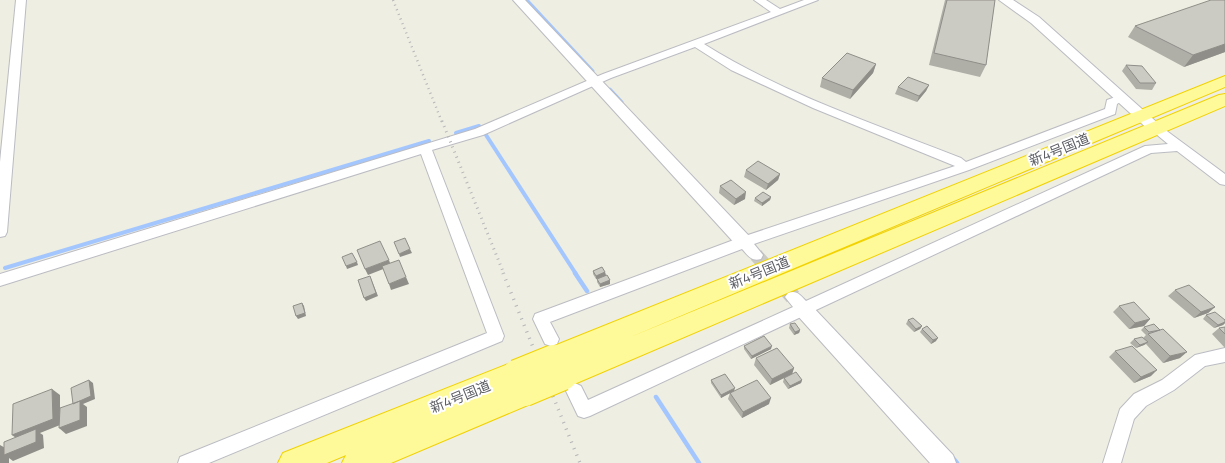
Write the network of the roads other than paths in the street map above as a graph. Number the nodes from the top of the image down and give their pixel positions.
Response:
1 (21, 0) edge
2 (519, 0) edge
3 (759, 0) edge
4 (812, 0) edge
5 (1005, 0) edge
6 (778, 12) junction
7 (695, 43) junction
8 (595, 81) junction
9 (1225, 81) edge
10 (1120, 98) junction
11 (1225, 99) edge
12 (1148, 122) junction
13 (1180, 147) junction
14 (425, 148) junction
15 (964, 167) junction
16 (1225, 181) edge
17 (0, 232) edge
18 (744, 242) junction
19 (756, 255) tunnel mouth
20 (0, 280) edge
21 (799, 303) junction
22 (1225, 355) edge
23 (560, 366) junction
24 (520, 383) junction
25 (187, 463) edge
26 (293, 463) edge
27 (357, 463) edge
28 (945, 463) edge
29 (1112, 463) edge

1 - 17 street
2 - 8 street
3 - 6 street
4 - 6 street
5 - 10 street
6 - 7 street
7 - 8 street
7 - 15 street
8 - 14 street
8 - 18 street
9 - 12 highway, 新4号国道
10 - 12 street
10 - 15 street
11 - 12 highway, 新4号国道
12 - 13 street
12 - 23 highway, 新4号国道
13 - 16 street
13 - 21 street
14 - 20 street
14 - 25 street
15 - 18 street
18 - 19 street
18 - 23 street
21 - 23 street
21 - 28 street
22 - 29 street
23 - 24 highway, 新4号国道, bridge
24 - 26 highway, 新4号国道
24 - 27 highway, 新4号国道

